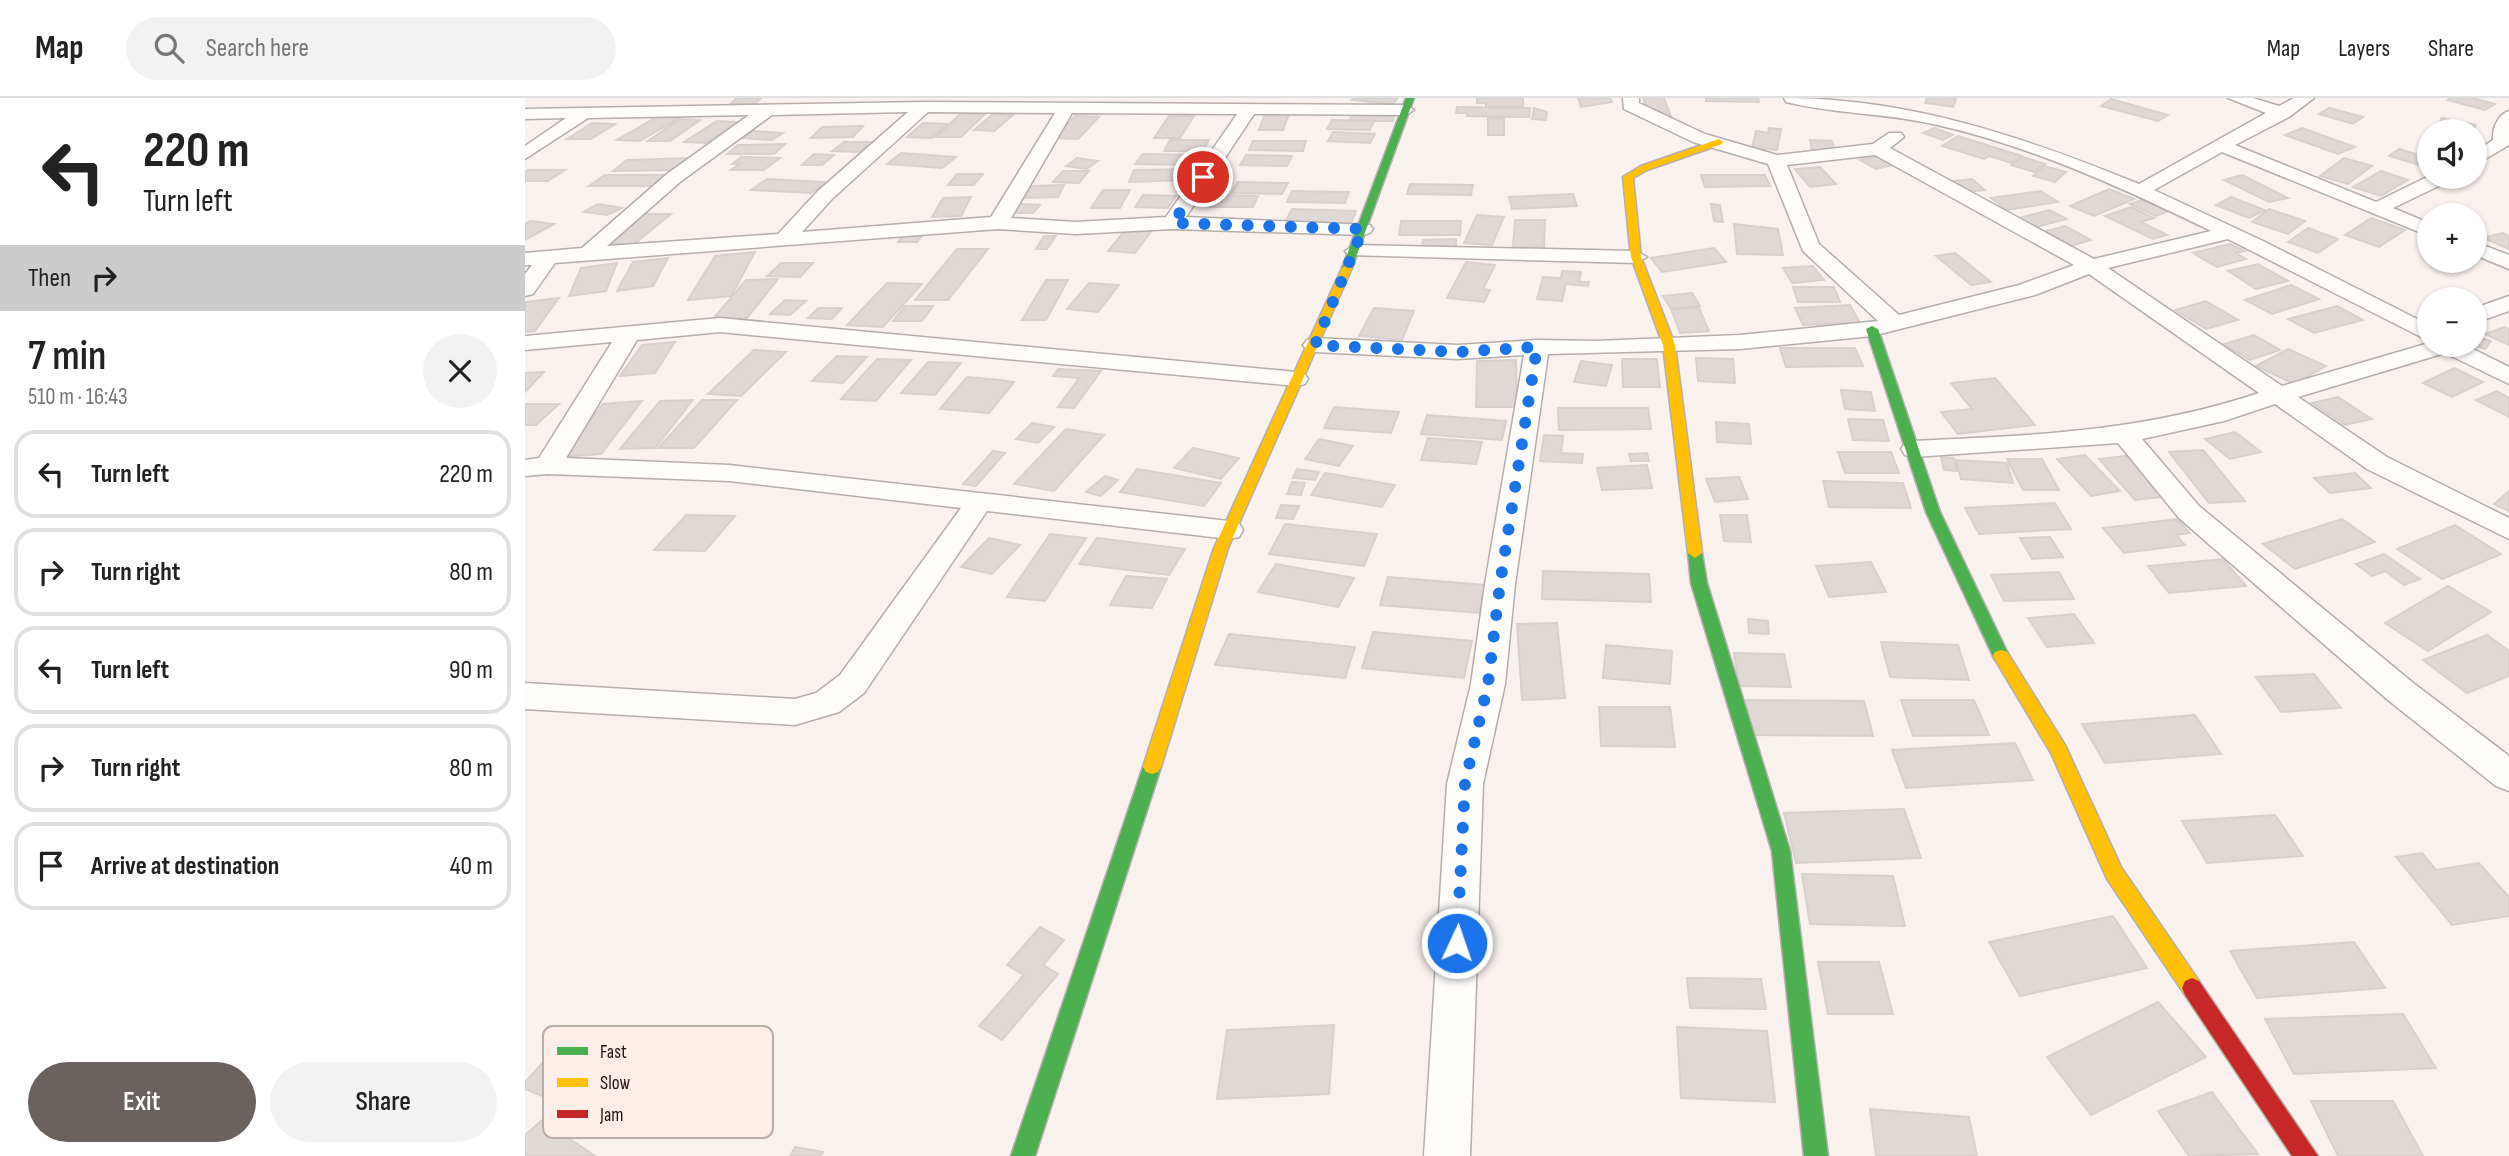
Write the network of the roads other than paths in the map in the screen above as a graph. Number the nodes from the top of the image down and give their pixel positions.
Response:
1 (1632, 98) edge
2 (1792, 98) edge
3 (2236, 98) edge
4 (2306, 98) edge
5 (1408, 104) edge
6 (924, 107) junction
7 (1249, 107) junction
8 (1066, 109) junction
9 (765, 112) junction
10 (2283, 113) junction
11 (525, 114) edge
12 (582, 115) junction
13 (2509, 116) edge
14 (1926, 117) junction
15 (1719, 142) junction
16 (2224, 147) junction
17 (1878, 149) junction
18 (2487, 152) edge
19 (525, 154) edge
20 (1776, 161) junction
21 (2417, 189) edge
22 (2141, 190) junction
23 (2378, 208) junction
24 (998, 223) junction
25 (1173, 223) junction
26 (2417, 225) edge
27 (1363, 229) junction
28 (2229, 233) junction
29 (785, 238) junction
30 (1355, 251) junction
31 (589, 253) junction
32 (2487, 253) edge
33 (549, 257) junction
34 (1636, 257) junction
35 (525, 260) edge
36 (2509, 263) edge
37 (2091, 266) junction
38 (525, 289) edge
39 (2509, 303) edge
40 (2487, 311) edge
41 (1883, 326) junction
42 (2417, 328) edge
43 (629, 334) junction
44 (525, 343) edge
45 (1315, 345) junction
46 (1669, 345) junction
47 (1537, 347) junction
48 (2417, 353) edge
49 (2470, 357) edge
50 (2509, 377) edge
51 (1296, 379) junction
52 (2282, 395) junction
53 (2125, 435) junction
54 (1914, 449) junction
55 (537, 467) edge
56 (981, 500) junction
57 (1229, 530) junction
58 (2509, 530) edge
59 (525, 696) edge
60 (2509, 776) edge
61 (1031, 1155) edge
62 (1447, 1156) edge
63 (1816, 1156) edge
64 (2307, 1156) edge

1 - 15 street
2 - 14 street
3 - 10 street
4 - 10 street
5 - 7 street
5 - 27 street
6 - 8 street
6 - 9 street
6 - 29 street
7 - 8 street
7 - 25 street
8 - 24 street
9 - 12 street
9 - 31 street
10 - 16 street
11 - 12 street
12 - 19 street
13 - 18 street
14 - 17 street
14 - 22 street
15 - 20 street
15 - 34 street
16 - 22 street
16 - 23 street
17 - 20 street
17 - 37 street
20 - 41 street
21 - 23 street
22 - 28 street
23 - 26 street
24 - 25 street
24 - 29 street
25 - 27 street
27 - 30 street
28 - 37 street
28 - 42 street
29 - 31 street
30 - 34 street
30 - 45 street
31 - 33 street
32 - 36 street
33 - 35 street
33 - 38 street
34 - 46 street
37 - 41 street
37 - 52 street
39 - 40 street
41 - 46 street
41 - 54 street
43 - 44 street
43 - 51 street
43 - 55 street
45 - 47 street
45 - 51 street
46 - 47 street
46 - 63 street
47 - 62 street
48 - 52 street
49 - 50 street
51 - 57 street
52 - 53 street
52 - 58 street
53 - 54 street
53 - 60 street
54 - 64 street
55 - 56 street
56 - 57 street
56 - 59 street
57 - 61 street

